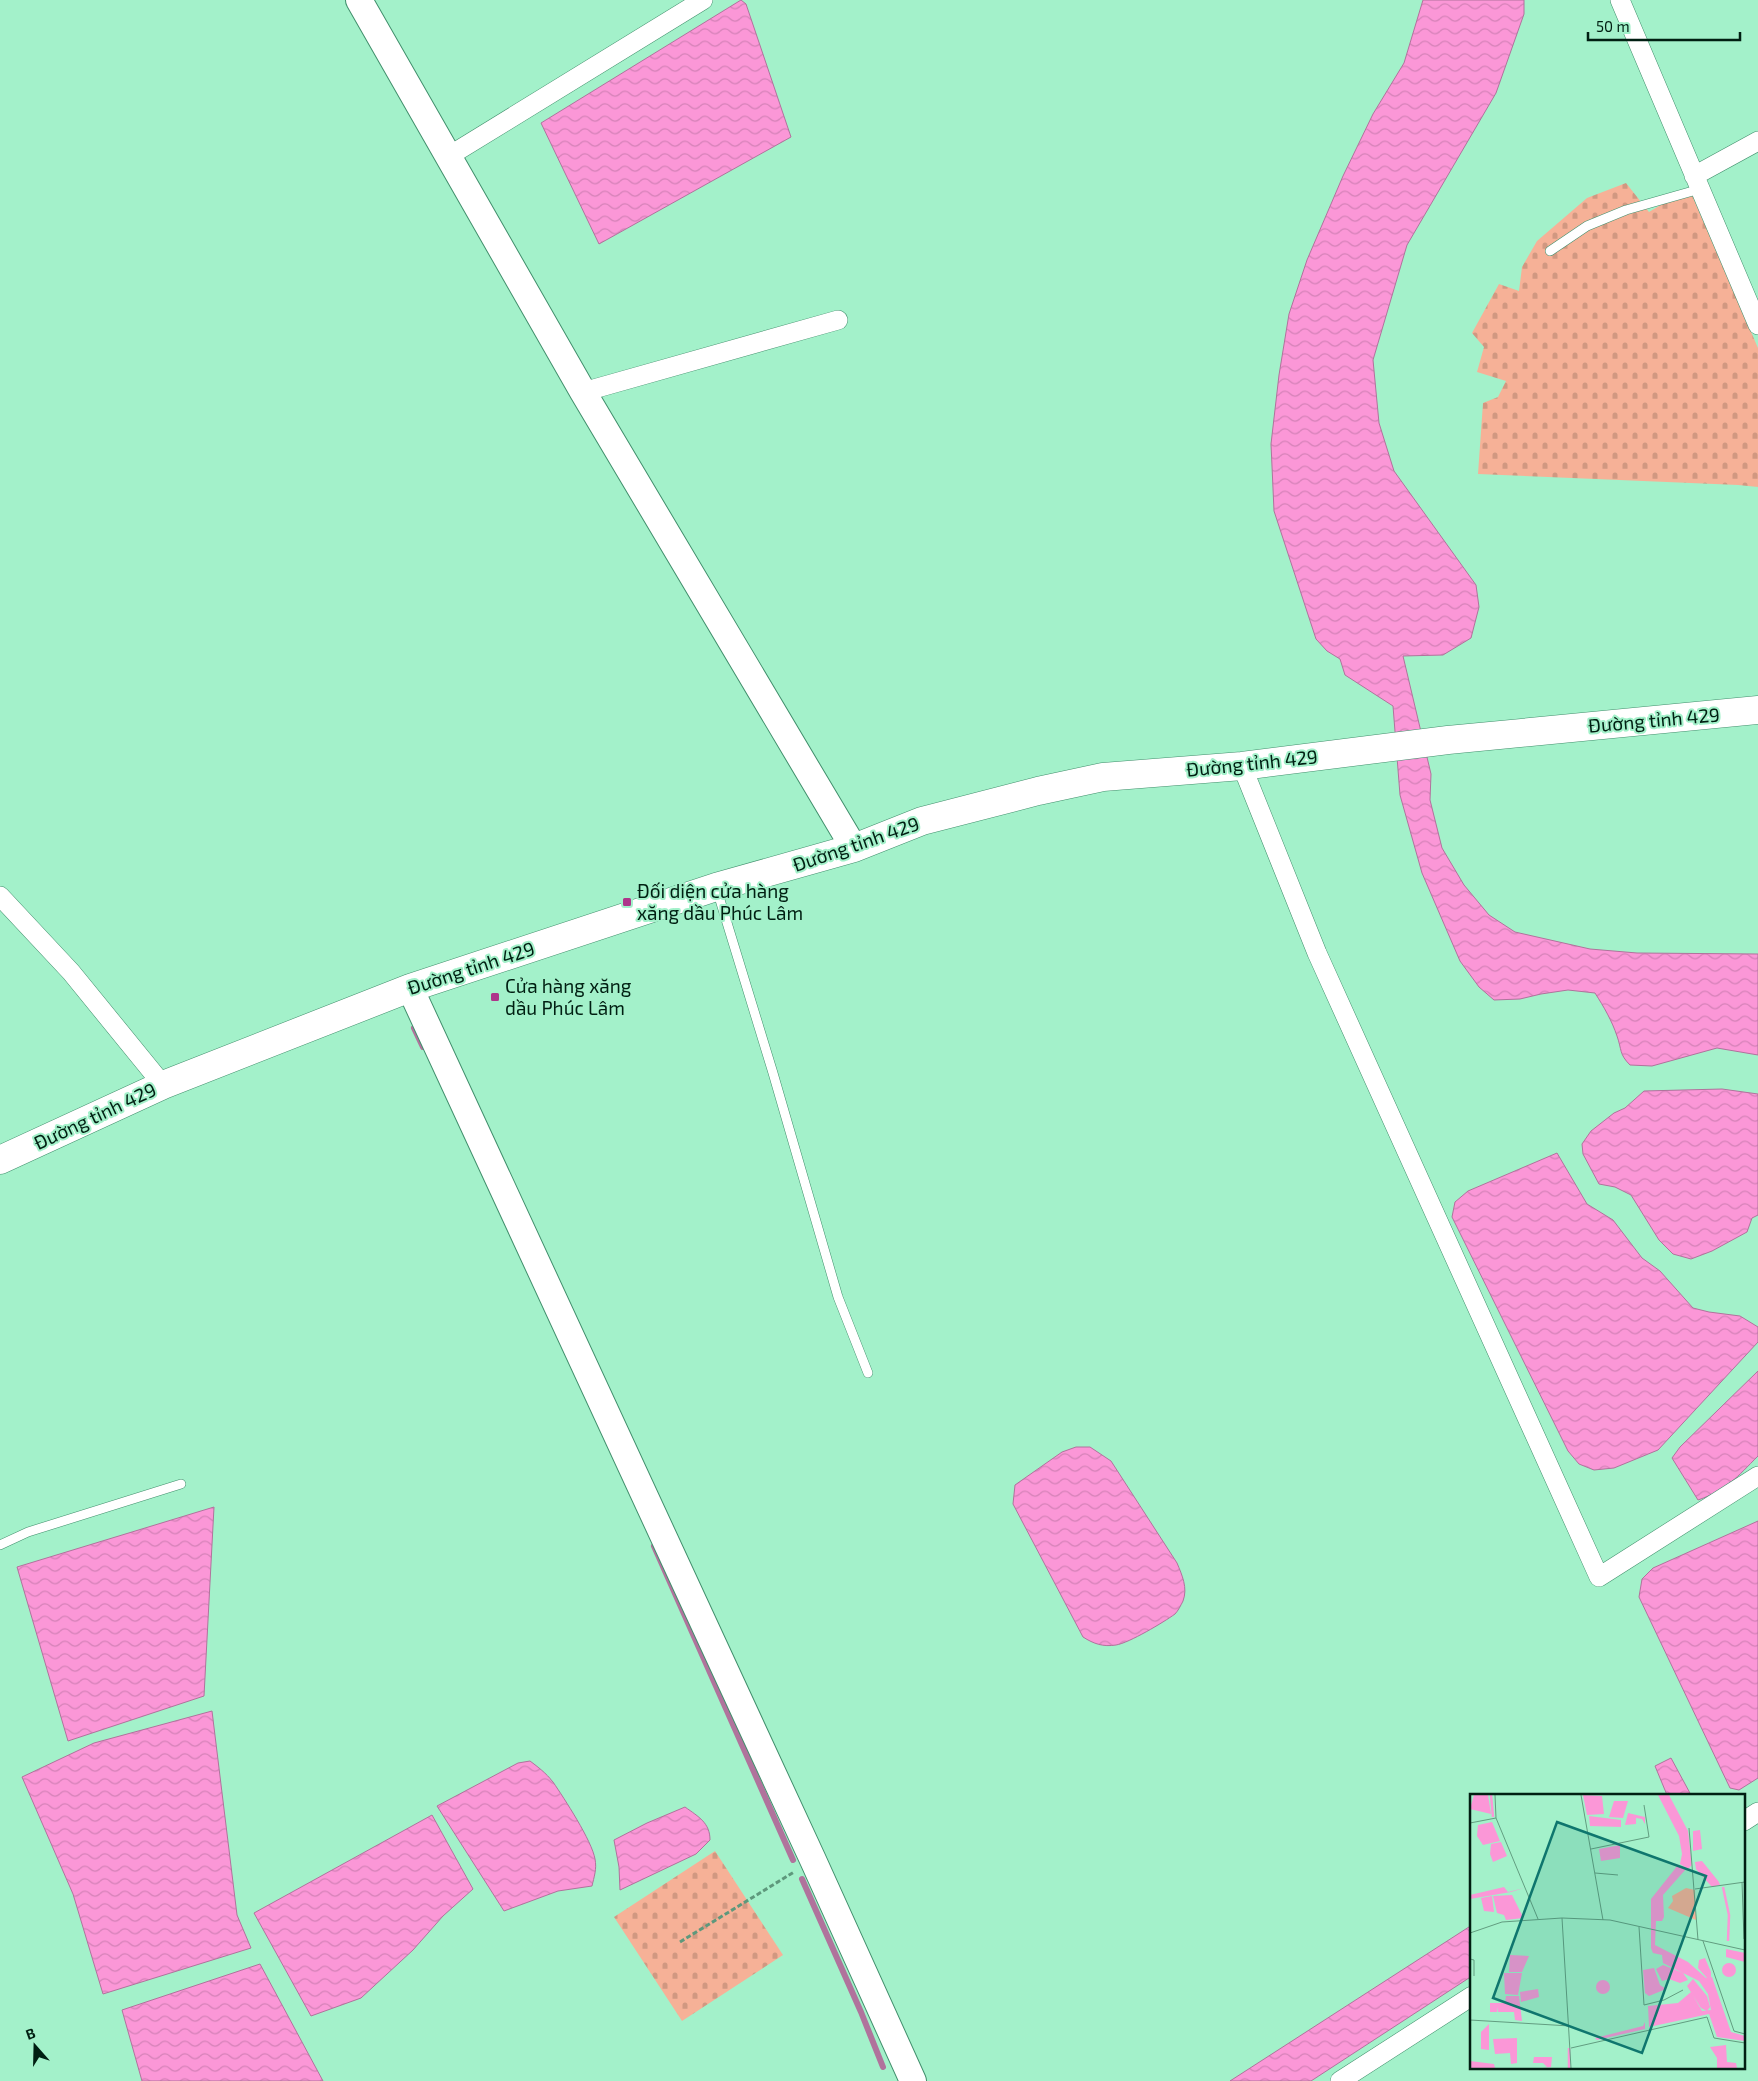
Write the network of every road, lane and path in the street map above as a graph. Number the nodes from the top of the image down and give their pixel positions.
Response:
1 (359, 0) edge
2 (703, 0) edge
3 (1620, 0) edge
4 (1758, 141) edge
5 (449, 156) junction
6 (1697, 182) junction
7 (1550, 251) dead end
8 (838, 320) dead end
9 (1758, 325) edge
10 (583, 392) junction
11 (1758, 710) edge
12 (1242, 766) junction
13 (854, 848) junction
14 (716, 887) junction
15 (0, 896) edge
16 (410, 988) junction
17 (163, 1085) junction
18 (0, 1160) edge
19 (868, 1373) dead end
20 (1758, 1476) edge
21 (181, 1484) dead end
22 (0, 1545) edge
23 (1758, 1812) edge
24 (1746, 1820) edge
25 (813, 1860) junction
26 (680, 1942) dead end
27 (1470, 1997) edge
28 (906, 2080) edge
29 (1340, 2081) edge

1 - 5 street
2 - 5 street
3 - 6 street
4 - 6 street
5 - 10 street
6 - 7 lane
6 - 9 street
8 - 10 street
10 - 13 street
11 - 12 main road, Đường tỉnh 429
12 - 13 main road, Đường tỉnh 429
12 - 20 street
13 - 14 main road, Đường tỉnh 429
14 - 16 main road, Đường tỉnh 429
14 - 19 lane
15 - 17 street
16 - 17 main road, Đường tỉnh 429
16 - 25 street
17 - 18 main road, Đường tỉnh 429
21 - 22 lane
23 - 24 street
25 - 26 path
25 - 28 street
27 - 29 street

